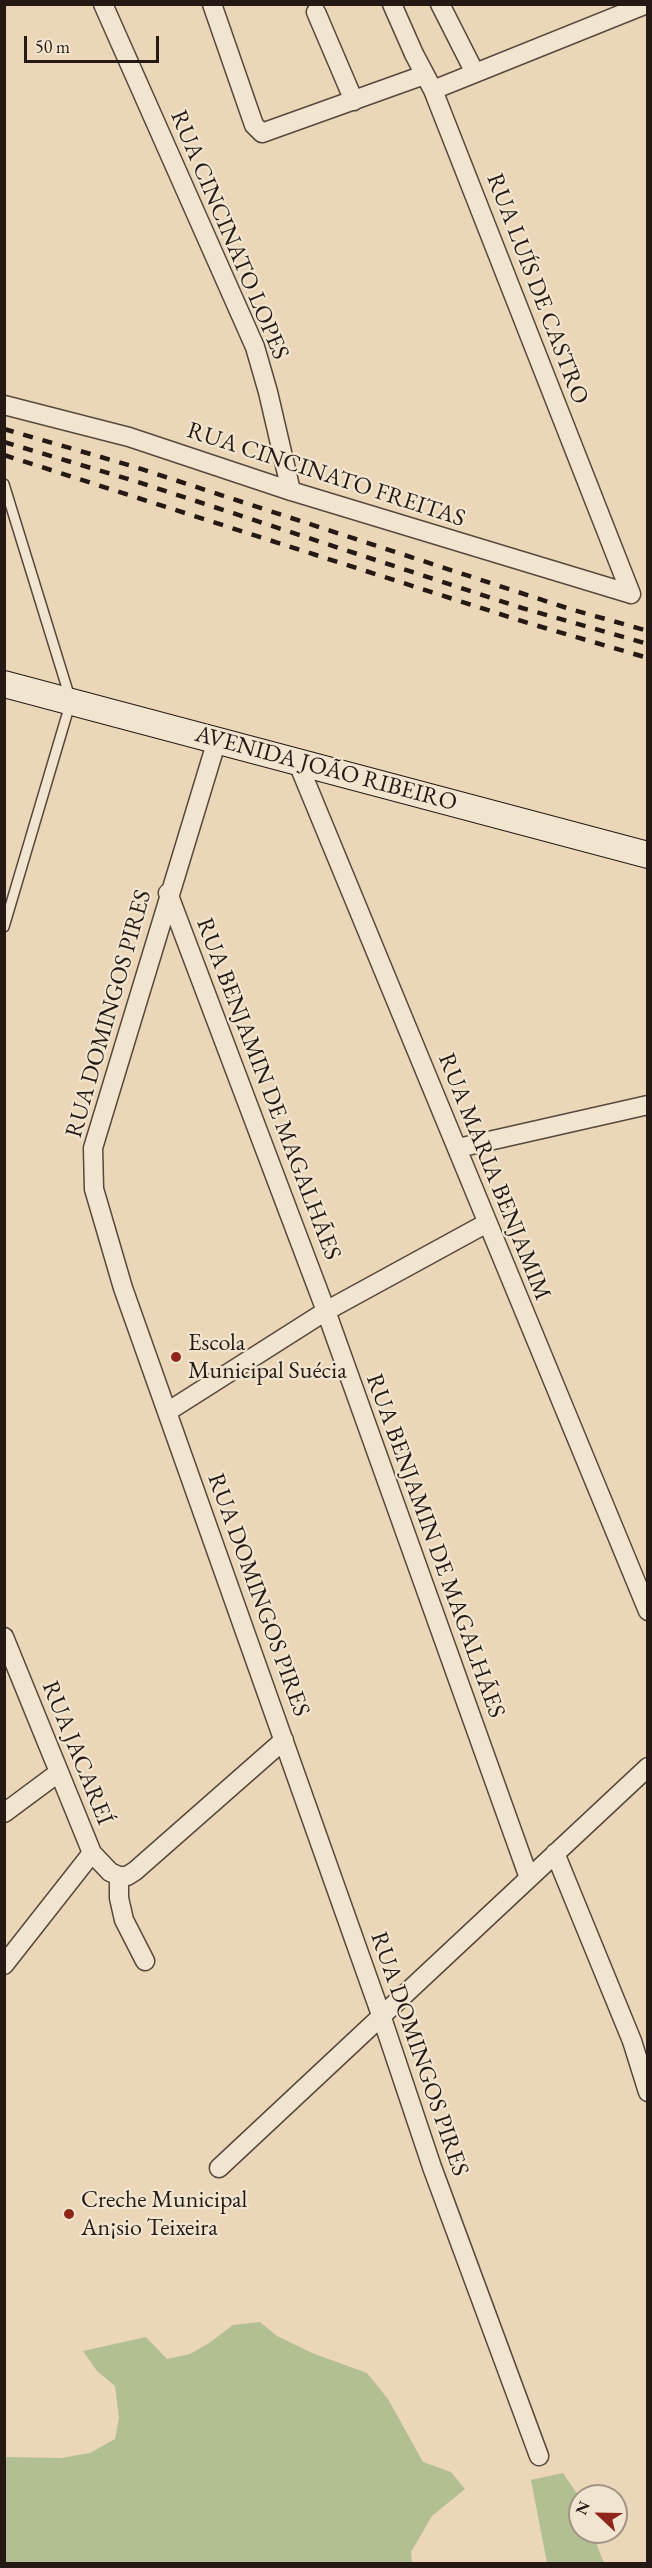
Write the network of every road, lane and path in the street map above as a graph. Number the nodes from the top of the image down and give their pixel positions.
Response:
1 (103, 4) edge
2 (212, 4) edge
3 (392, 4) edge
4 (440, 4) edge
5 (647, 4) edge
6 (316, 12) dead end
7 (475, 73) junction
8 (429, 82) junction
9 (354, 101) junction
10 (4, 405) edge
11 (4, 484) edge
12 (291, 491) junction
13 (631, 594) joint
14 (4, 684) edge
15 (71, 701) junction
16 (217, 740) junction
17 (297, 761) junction
18 (648, 855) edge
19 (168, 893) junction
20 (4, 927) edge
21 (648, 1105) edge
22 (458, 1148) junction
23 (487, 1223) junction
24 (326, 1311) junction
25 (167, 1412) junction
26 (648, 1611) edge
27 (4, 1637) edge
28 (284, 1740) junction
29 (648, 1767) edge
30 (58, 1773) junction
31 (4, 1813) edge
32 (92, 1853) junction
33 (555, 1853) junction
34 (119, 1876) junction
35 (528, 1878) junction
36 (145, 1961) dead end
37 (4, 1965) edge
38 (381, 2015) junction
39 (648, 2092) edge
40 (219, 2168) dead end
41 (539, 2456) dead end

1 - 12 street, RUA CINCINATO LOPES
2 - 9 street
3 - 8 street, RUA LUÍS DE CASTRO
4 - 7 street
5 - 7 street
6 - 9 street
7 - 8 street
8 - 9 street
8 - 13 street, RUA LUÍS DE CASTRO
10 - 12 street, RUA CINCINATO FREITAS
11 - 15 lane
12 - 13 street, RUA CINCINATO FREITAS
14 - 15 main road, AVENIDA JOÃO RIBEIRO
15 - 16 main road, AVENIDA JOÃO RIBEIRO
15 - 20 lane
16 - 17 main road, AVENIDA JOÃO RIBEIRO
16 - 19 street, RUA DOMINGOS PIRES
17 - 18 main road, AVENIDA JOÃO RIBEIRO
17 - 22 street, RUA MARIA BENJAMIM
19 - 24 street, RUA BENJAMIN DE MAGALHÃES
19 - 25 street, RUA DOMINGOS PIRES
21 - 22 street
22 - 23 street, RUA MARIA BENJAMIM
23 - 24 street
23 - 26 street, RUA MARIA BENJAMIM
24 - 25 street
24 - 35 street, RUA BENJAMIN DE MAGALHÃES
25 - 28 street, RUA DOMINGOS PIRES
27 - 30 street, RUA JACAREÍ
28 - 34 street
28 - 38 street, RUA DOMINGOS PIRES
29 - 33 street
30 - 31 street
30 - 32 street, RUA JACAREÍ
32 - 34 street, RUA JACAREÍ
32 - 37 street
33 - 35 street
33 - 39 street
34 - 36 street
35 - 38 street
38 - 40 street
38 - 41 street, RUA DOMINGOS PIRES

